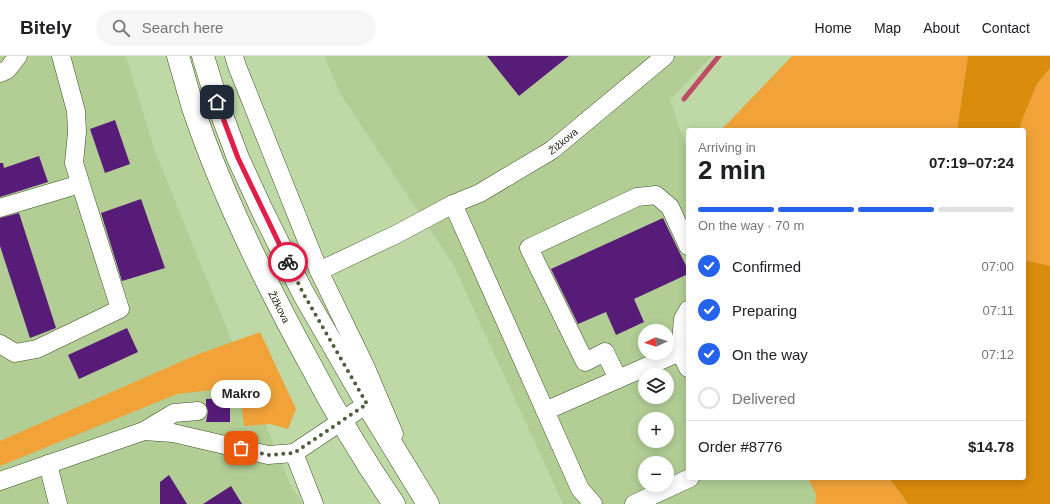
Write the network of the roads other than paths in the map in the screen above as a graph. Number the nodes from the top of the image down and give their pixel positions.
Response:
1 (18, 56) edge
2 (61, 56) edge
3 (178, 56) edge
4 (203, 56) edge
5 (234, 56) edge
6 (666, 56) edge
7 (0, 73) edge
8 (80, 184) junction
9 (454, 204) junction
10 (0, 208) edge
11 (686, 242) edge
12 (319, 270) junction
13 (686, 314) edge
14 (0, 344) edge
15 (680, 352) junction
16 (686, 364) edge
17 (618, 379) junction
18 (367, 404) junction
19 (198, 411) dead end
20 (545, 411) junction
21 (342, 421) junction
22 (144, 431) junction
23 (294, 453) junction
24 (48, 464) junction
25 (686, 480) edge
26 (0, 481) edge
27 (416, 484) junction
28 (392, 502) edge
29 (58, 504) edge
30 (314, 504) edge
31 (428, 504) edge
32 (593, 504) edge
33 (634, 504) edge

1 - 7 lane
2 - 8 lane
3 - 21 main road, Žižkova
4 - 18 main road
5 - 12 lane
6 - 9 lane, Žižkova
8 - 10 lane
8 - 14 lane
9 - 12 lane, Žižkova
9 - 20 lane
11 - 17 lane
12 - 27 lane
13 - 15 lane
15 - 16 lane
15 - 17 lane
17 - 20 lane
18 - 21 lane
18 - 27 main road
19 - 22 lane
20 - 32 lane
21 - 23 lane
21 - 28 main road, Žižkova
22 - 23 lane
22 - 24 lane
23 - 30 lane
24 - 26 lane
24 - 29 lane
25 - 33 lane
27 - 31 main road

